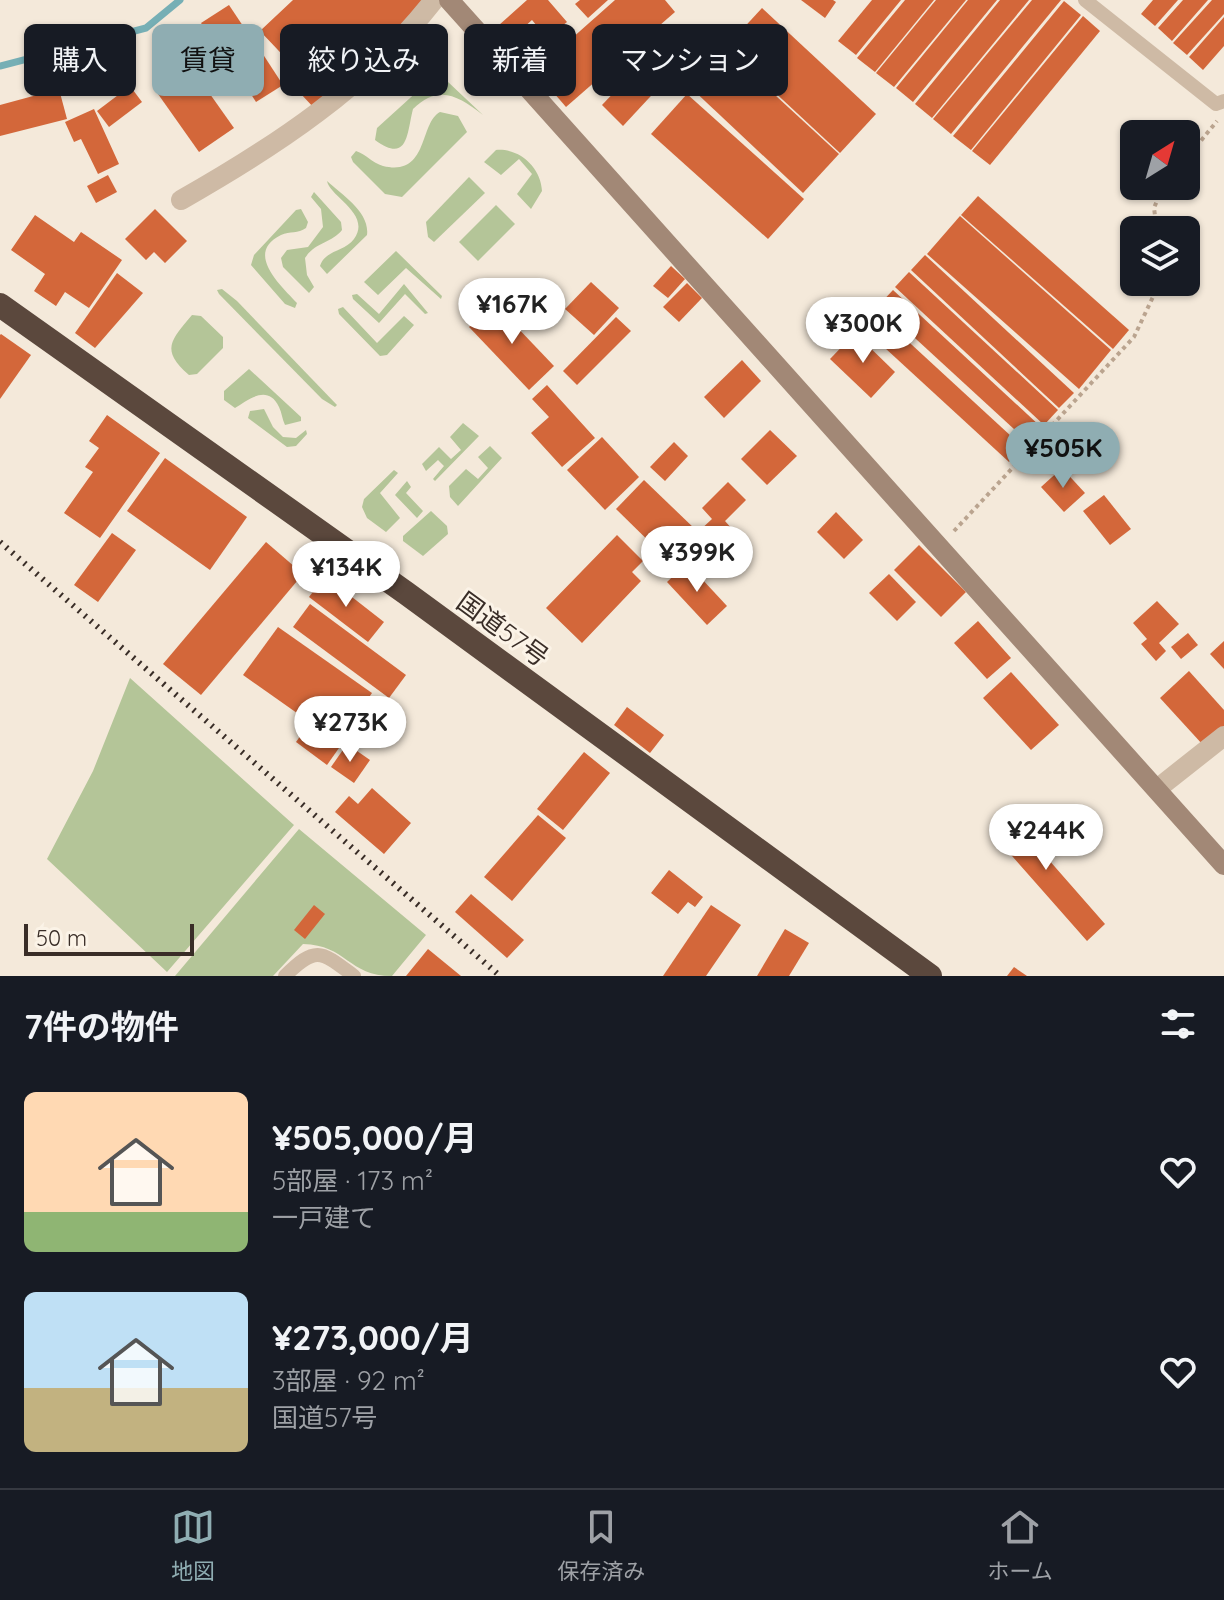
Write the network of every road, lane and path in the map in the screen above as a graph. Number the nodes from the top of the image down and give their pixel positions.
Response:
1 (434, 0) edge
2 (449, 0) edge
3 (1085, 0) edge
4 (1220, 103) edge
5 (1200, 142) edge
6 (181, 200) dead end
7 (1153, 296) edge
8 (0, 305) edge
9 (939, 547) junction
10 (1224, 736) edge
11 (1157, 789) junction
12 (1224, 865) edge
13 (285, 976) edge
14 (354, 976) edge
15 (930, 976) edge

1 - 6 street
2 - 9 street
3 - 4 lane
4 - 5 path
7 - 9 path
8 - 15 highway, 国道57号
9 - 11 street
10 - 11 street
11 - 12 street
13 - 14 lane

